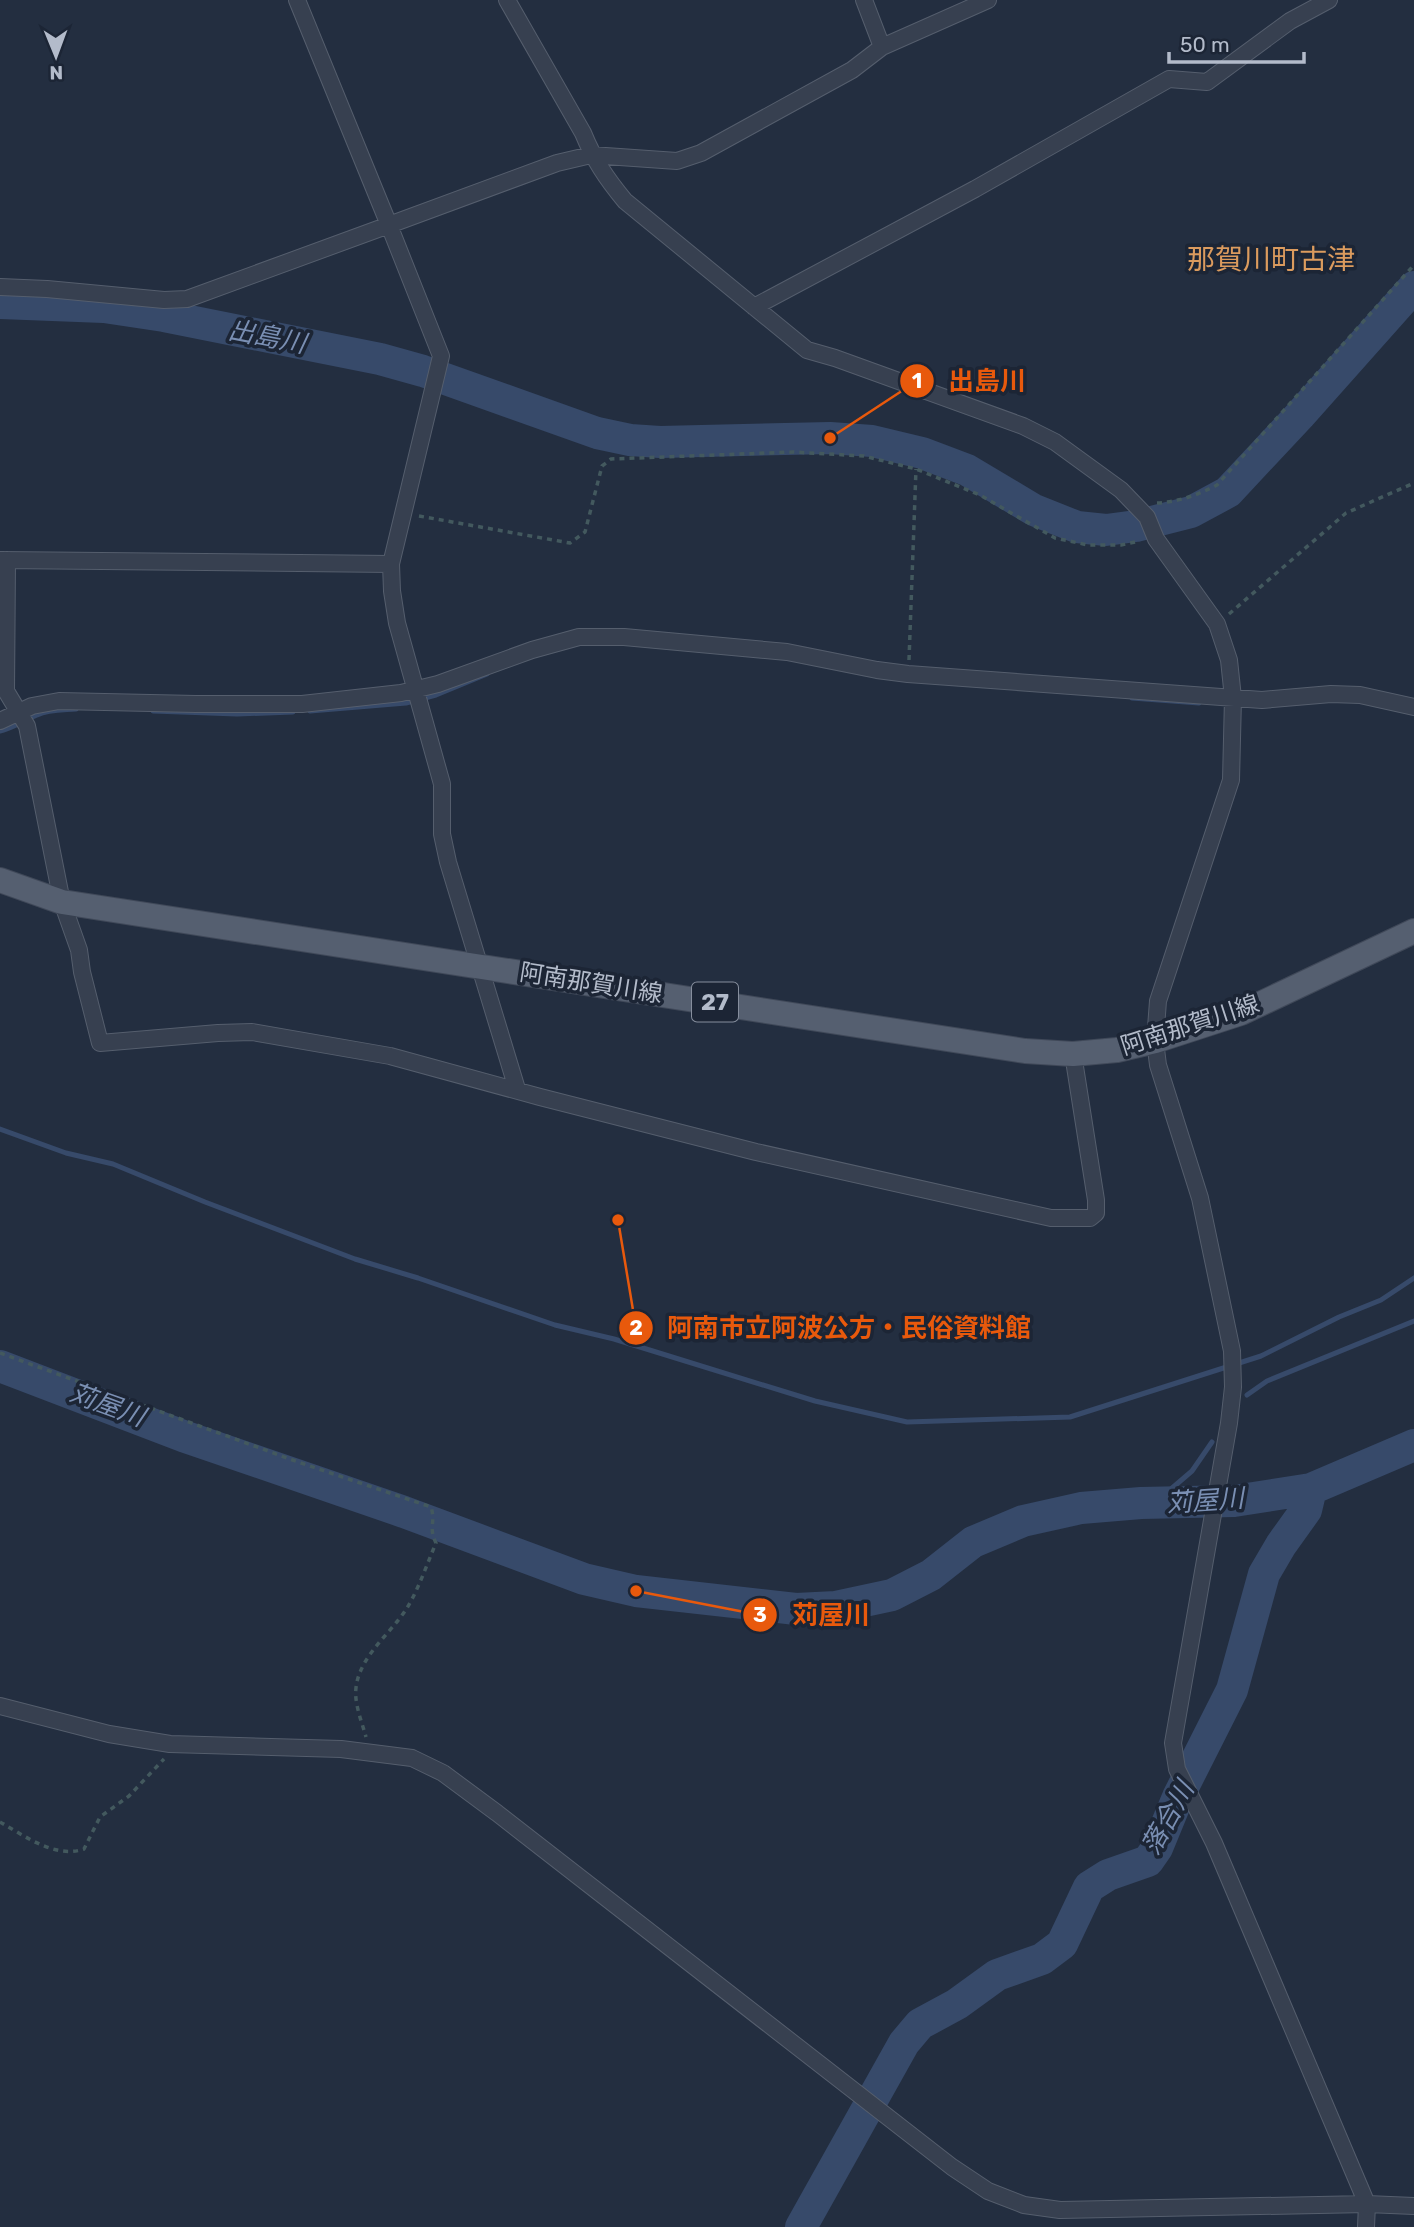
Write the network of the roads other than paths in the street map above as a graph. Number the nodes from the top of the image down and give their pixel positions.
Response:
1 (297, 0) edge
2 (507, 0) edge
3 (864, 0) edge
4 (988, 0) edge
5 (1329, 0) edge
6 (882, 47) junction
7 (591, 155) junction
8 (389, 225) junction
9 (0, 287) edge
10 (754, 307) junction
11 (3, 560) edge
12 (391, 564) junction
13 (418, 697) junction
14 (1233, 703) junction
15 (1414, 707) edge
16 (23, 718) junction
17 (0, 721) edge
18 (0, 880) edge
19 (62, 902) junction
20 (1414, 932) edge
21 (480, 966) junction
22 (1155, 1041) junction
23 (1073, 1054) junction
24 (517, 1089) junction
25 (0, 1706) edge
26 (1367, 2204) junction
27 (1414, 2206) edge
28 (1366, 2227) edge

1 - 8 street
2 - 7 street
3 - 6 street
4 - 6 street
5 - 10 street
6 - 7 street
7 - 8 street
7 - 10 street
8 - 9 street
8 - 12 street
10 - 14 street
11 - 12 street
11 - 16 street
12 - 13 street
13 - 14 street
13 - 16 street
13 - 21 street
14 - 15 street
14 - 22 street
16 - 17 street
16 - 19 street
18 - 19 main road, 阿南那賀川線 / 27
19 - 21 main road, 阿南那賀川線 / 27
19 - 24 street
20 - 22 main road, 阿南那賀川線 / 27
21 - 23 main road, 阿南那賀川線 / 27
21 - 24 street
22 - 23 main road, 阿南那賀川線 / 27
22 - 26 street
23 - 24 street
25 - 26 street
26 - 27 street
26 - 28 street

